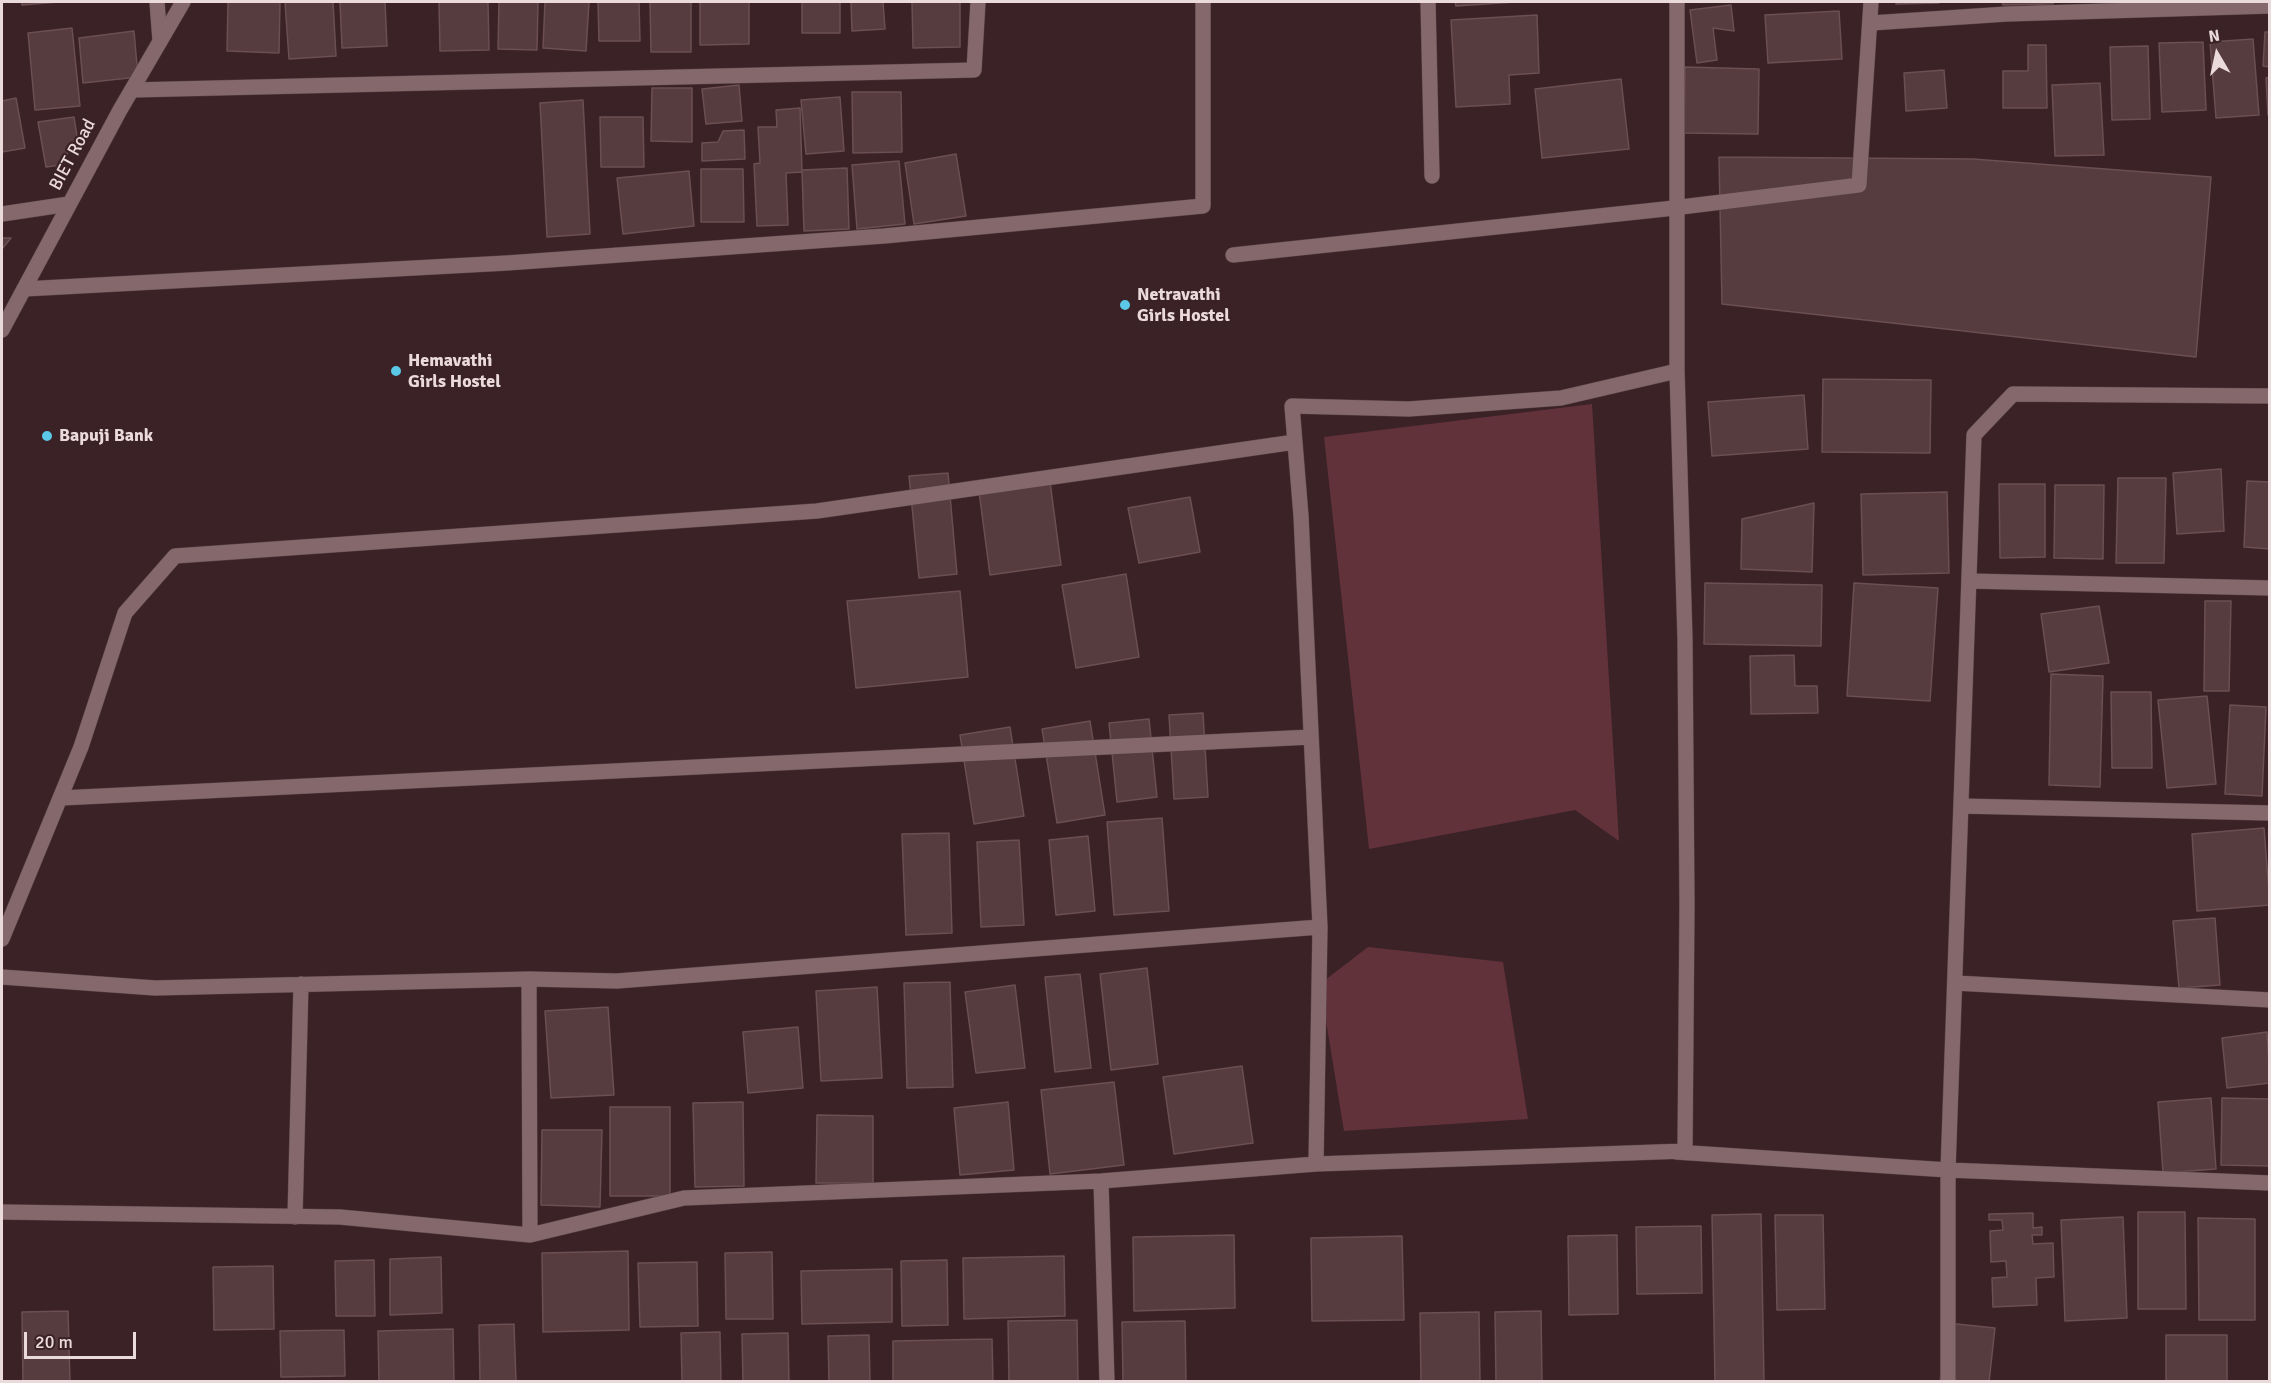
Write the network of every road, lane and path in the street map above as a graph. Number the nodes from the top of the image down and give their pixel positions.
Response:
1 (157, 2) edge
2 (183, 2) edge
3 (978, 2) edge
4 (1203, 2) edge
5 (1428, 2) edge
6 (1677, 2) edge
7 (1871, 2) edge
8 (2270, 6) edge
9 (1870, 23) junction
10 (160, 41) junction
11 (132, 90) junction
12 (1432, 176) dead end
13 (69, 204) junction
14 (1676, 208) junction
15 (2, 214) edge
16 (1233, 255) dead end
17 (24, 289) junction
18 (2, 330) edge
19 (1677, 371) junction
20 (2270, 396) edge
21 (1295, 442) junction
22 (1969, 581) junction
23 (2270, 588) edge
24 (1311, 737) junction
25 (61, 798) junction
26 (1961, 806) junction
27 (2270, 813) edge
28 (1320, 927) junction
29 (2, 939) edge
30 (2, 977) edge
31 (529, 979) junction
32 (1955, 983) junction
33 (301, 984) junction
34 (2270, 1000) edge
35 (1660, 1151) junction
36 (1316, 1164) junction
37 (1948, 1170) junction
38 (1101, 1181) junction
39 (2270, 1183) edge
40 (2, 1212) edge
41 (295, 1217) junction
42 (530, 1235) junction
43 (1107, 1382) edge
44 (1948, 1382) edge

1 - 10 street
2 - 10 street, BIET Road
3 - 11 street
4 - 17 street
5 - 12 street
6 - 14 street
7 - 9 street
8 - 9 street
9 - 14 street
10 - 11 street, BIET Road
11 - 13 street, BIET Road
13 - 15 street
13 - 17 street, BIET Road
14 - 16 street
14 - 19 street
17 - 18 street, BIET Road
19 - 21 street
19 - 35 street
20 - 22 street
21 - 24 street
21 - 25 street
22 - 23 street
22 - 26 street
24 - 25 street
24 - 28 street
25 - 29 street
26 - 27 street
26 - 32 street
28 - 31 street
28 - 36 street
30 - 33 street
31 - 33 street
31 - 42 street
32 - 34 street
32 - 37 street
33 - 41 street
35 - 36 street
35 - 37 street
36 - 38 street
37 - 39 street
37 - 44 street
38 - 42 street
38 - 43 street
40 - 41 street
41 - 42 street

